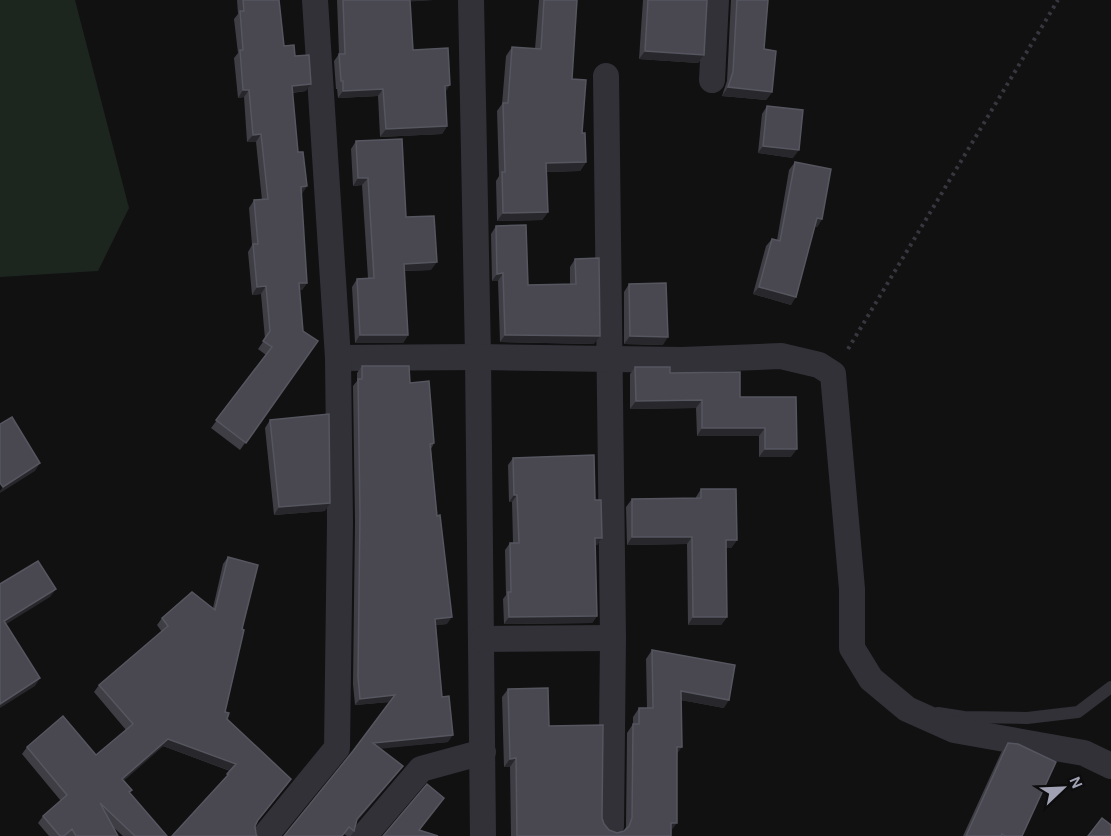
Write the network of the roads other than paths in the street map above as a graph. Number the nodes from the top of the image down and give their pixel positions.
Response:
1 (315, 0) edge
2 (471, 0) edge
3 (716, 0) edge
4 (606, 76) dead end
5 (712, 80) dead end
6 (478, 357) junction
7 (338, 358) junction
8 (610, 360) junction
9 (613, 638) junction
10 (482, 639) junction
11 (1111, 687) edge
12 (907, 709) junction
13 (483, 752) junction
14 (1111, 766) edge
15 (611, 826) dead end
16 (265, 836) edge
17 (363, 836) edge
18 (483, 836) edge

1 - 7 street
2 - 6 street
3 - 5 street
4 - 8 street
6 - 7 street
6 - 8 street
6 - 10 street
7 - 16 street
8 - 9 street
8 - 12 street
9 - 10 street
9 - 15 street
10 - 13 street
11 - 12 lane
12 - 14 street
13 - 17 street
13 - 18 street

